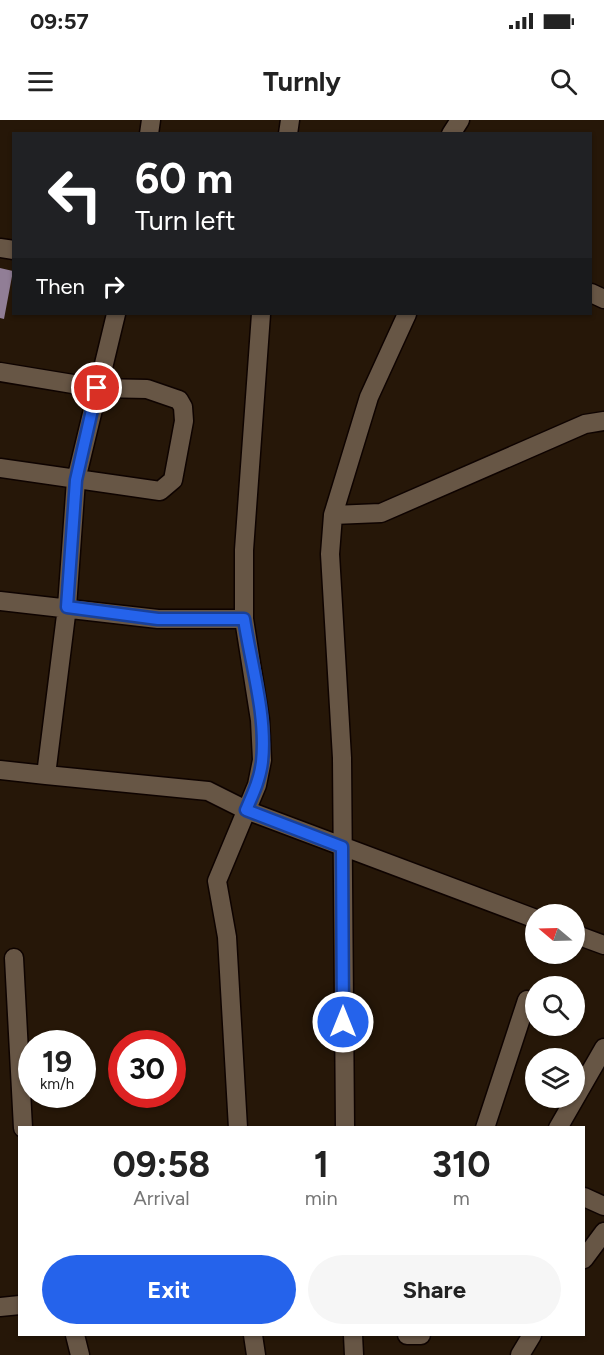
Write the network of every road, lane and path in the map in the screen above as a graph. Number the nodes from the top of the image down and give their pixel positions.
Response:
1 (116, 315) edge
2 (261, 315) edge
3 (407, 315) edge
4 (0, 372) edge
5 (97, 388) junction
6 (604, 421) edge
7 (0, 468) edge
8 (76, 480) junction
9 (333, 515) junction
10 (0, 601) edge
11 (67, 607) junction
12 (244, 619) junction
13 (0, 770) edge
14 (46, 775) junction
15 (246, 810) junction
16 (342, 847) junction
17 (525, 915) edge
18 (585, 938) edge
19 (604, 945) edge
20 (14, 958) dead end
21 (525, 1006) edge
22 (604, 1047) edge
23 (23, 1126) edge
24 (238, 1126) edge
25 (345, 1126) edge
26 (486, 1126) edge
27 (559, 1126) edge
28 (585, 1197) edge
29 (604, 1206) edge
30 (604, 1232) edge
31 (585, 1258) edge
32 (18, 1305) edge
33 (0, 1307) edge
34 (75, 1336) edge
35 (253, 1336) edge
36 (353, 1336) edge
37 (531, 1336) edge
38 (80, 1355) edge
39 (256, 1355) edge
40 (354, 1355) edge
41 (520, 1355) edge

1 - 5 street
2 - 12 street
3 - 9 street
4 - 5 street
5 - 8 street
5 - 8 street
6 - 9 street
7 - 8 street
8 - 11 street
9 - 16 street
10 - 11 street
11 - 12 street
11 - 14 street
12 - 15 street
13 - 14 street
14 - 15 street
15 - 16 street
15 - 24 street
16 - 17 street
16 - 25 street
18 - 19 street
20 - 23 street
21 - 26 street
22 - 27 street
28 - 29 street
30 - 31 street
32 - 33 street
34 - 38 street
35 - 39 street
36 - 40 street
37 - 41 street

